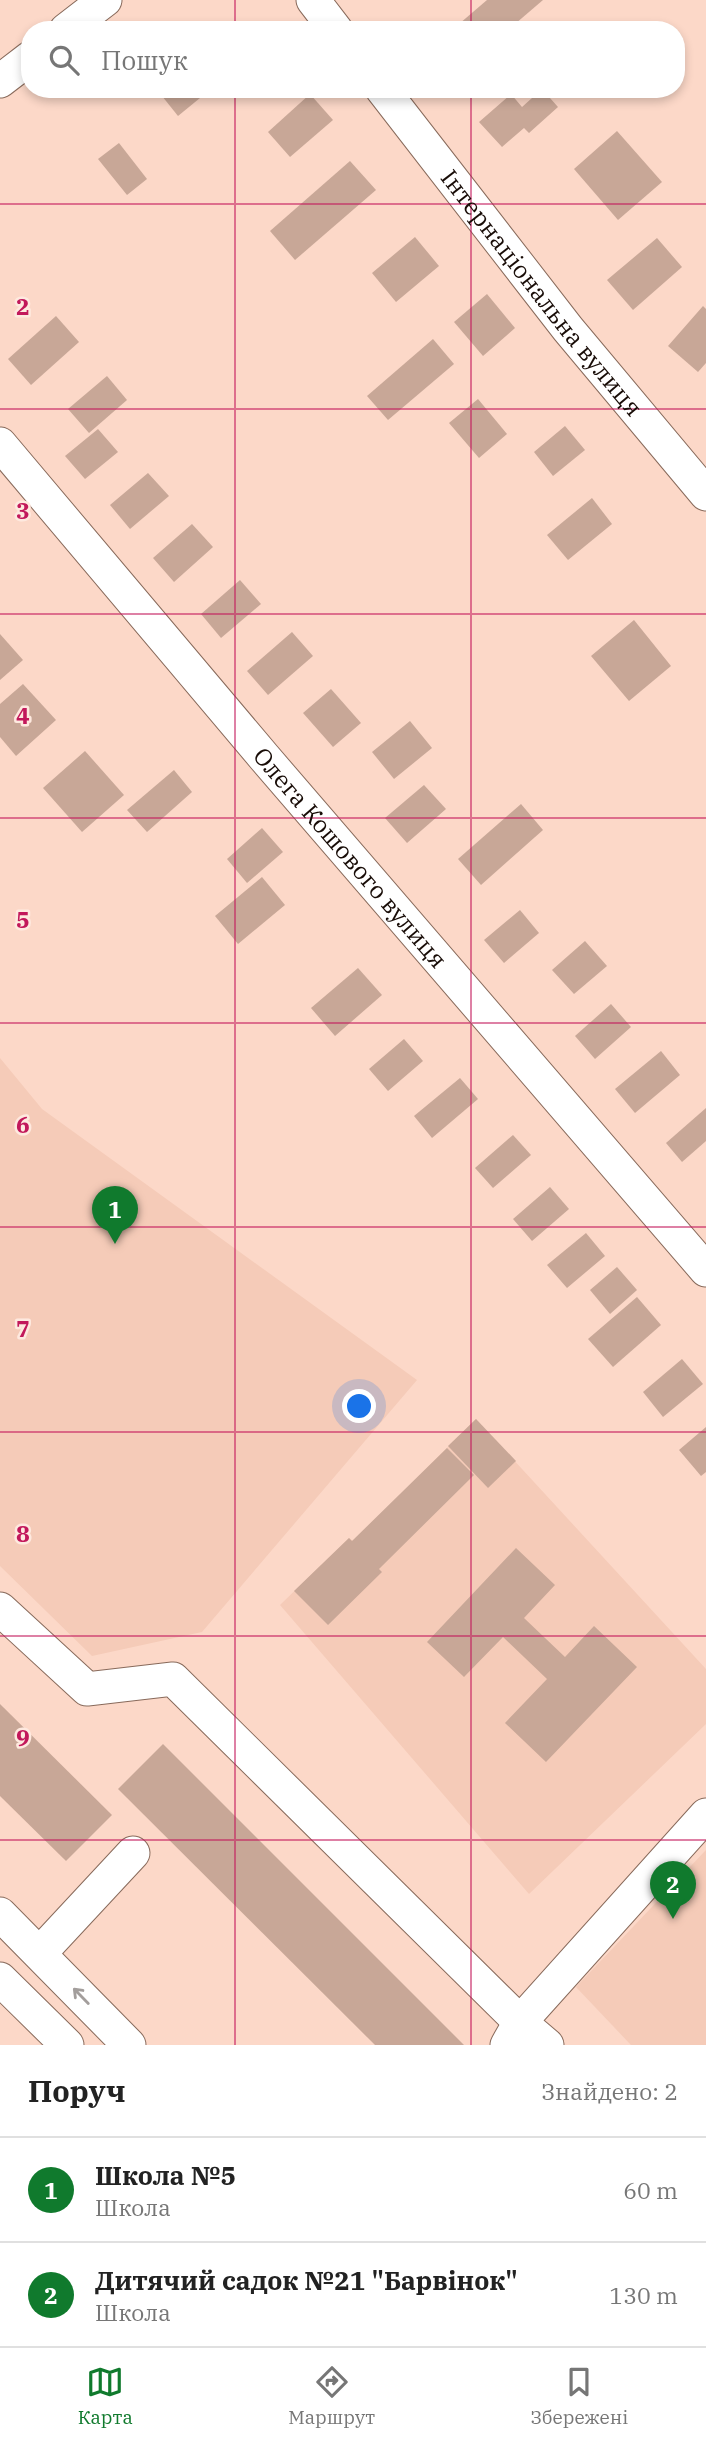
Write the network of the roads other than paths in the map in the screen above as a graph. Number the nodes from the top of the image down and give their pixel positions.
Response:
1 (105, 0) edge
2 (313, 0) edge
3 (78, 21) edge
4 (329, 21) edge
5 (21, 65) edge
6 (0, 81) edge
7 (389, 98) edge
8 (0, 444) edge
9 (706, 494) edge
10 (706, 1270) edge
11 (0, 1609) edge
12 (706, 1815) edge
13 (134, 1853) dead end
14 (0, 1914) edge
15 (40, 1953) junction
16 (0, 1979) edge
17 (514, 2034) edge
18 (67, 2045) edge
19 (129, 2045) edge
20 (547, 2045) edge

1 - 3 street
2 - 4 street
5 - 6 street
7 - 9 street, Інтернаціональна вулиця
8 - 10 street, Олега Кошового вулиця
11 - 17 street
12 - 17 street
13 - 15 street
14 - 15 street
19 -> 15 street
16 - 18 street
17 - 20 street

